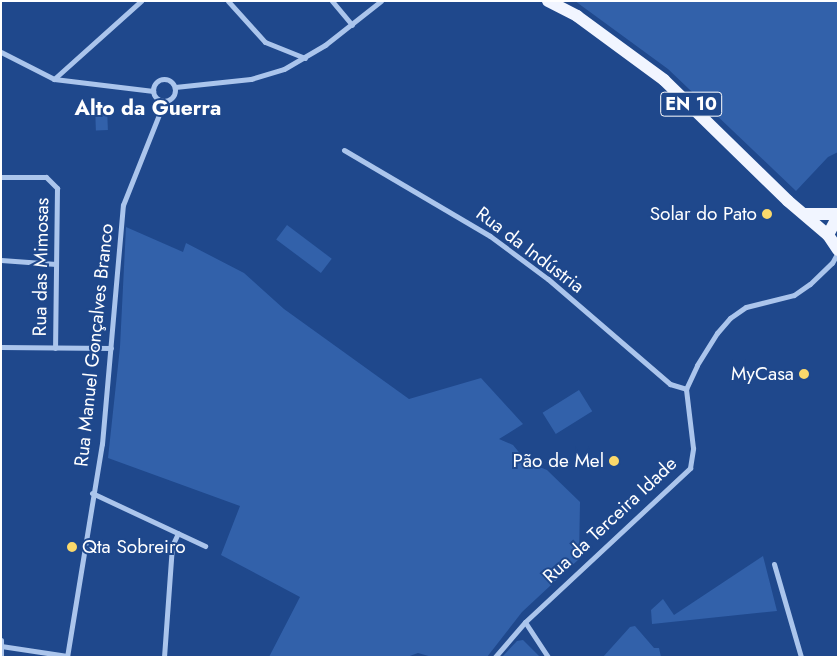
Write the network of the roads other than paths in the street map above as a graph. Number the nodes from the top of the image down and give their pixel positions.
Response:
1 (141, 1) edge
2 (228, 1) edge
3 (332, 1) edge
4 (381, 1) edge
5 (548, 1) edge
6 (560, 5) edge
7 (352, 25) junction
8 (1, 52) edge
9 (305, 58) junction
10 (54, 79) junction
11 (175, 87) junction
12 (153, 91) junction
13 (164, 102) junction
14 (344, 150) dead end
15 (1, 177) edge
16 (805, 214) junction
17 (838, 215) edge
18 (828, 235) junction
19 (838, 251) edge
20 (1, 260) edge
21 (56, 264) junction
22 (1, 347) edge
23 (54, 348) junction
24 (111, 348) junction
25 (686, 389) junction
26 (92, 493) junction
27 (178, 533) junction
28 (205, 546) dead end
29 (774, 564) dead end
30 (525, 622) junction
31 (1, 640) edge
32 (1, 646) edge
33 (1, 657) edge
34 (67, 657) edge
35 (164, 657) edge
36 (495, 657) edge
37 (548, 657) edge
38 (801, 657) edge

1 - 10 street
2 - 9 street
3 - 7 street
4 - 7 street
5 - 6 main road, EN 10
6 - 16 main road, EN 10
7 - 9 street
8 - 10 street
9 - 11 street
10 - 12 street
11 - 12 street
11 - 13 street
12 - 13 street
13 - 24 street, Rua Manuel Gonçalves Branco
14 - 25 street, Rua da Indústria
15 - 21 street, Rua das Mimosas
16 - 17 main road
16 - 18 main road, EN 10
17 - 18 main road
18 - 19 main road, EN 10
19 - 25 street
20 - 21 street
21 - 23 street, Rua das Mimosas
22 - 23 street
23 - 24 street
24 - 26 street, Rua Manuel Gonçalves Branco
25 - 30 street, Rua da Terceira Idade
26 - 27 street
26 - 34 street, Rua Manuel Gonçalves Branco
27 - 28 street
27 - 35 street
29 - 38 street
30 - 36 street, Rua da Terceira Idade
30 - 37 street
31 - 32 street
32 - 33 street
32 - 34 street

